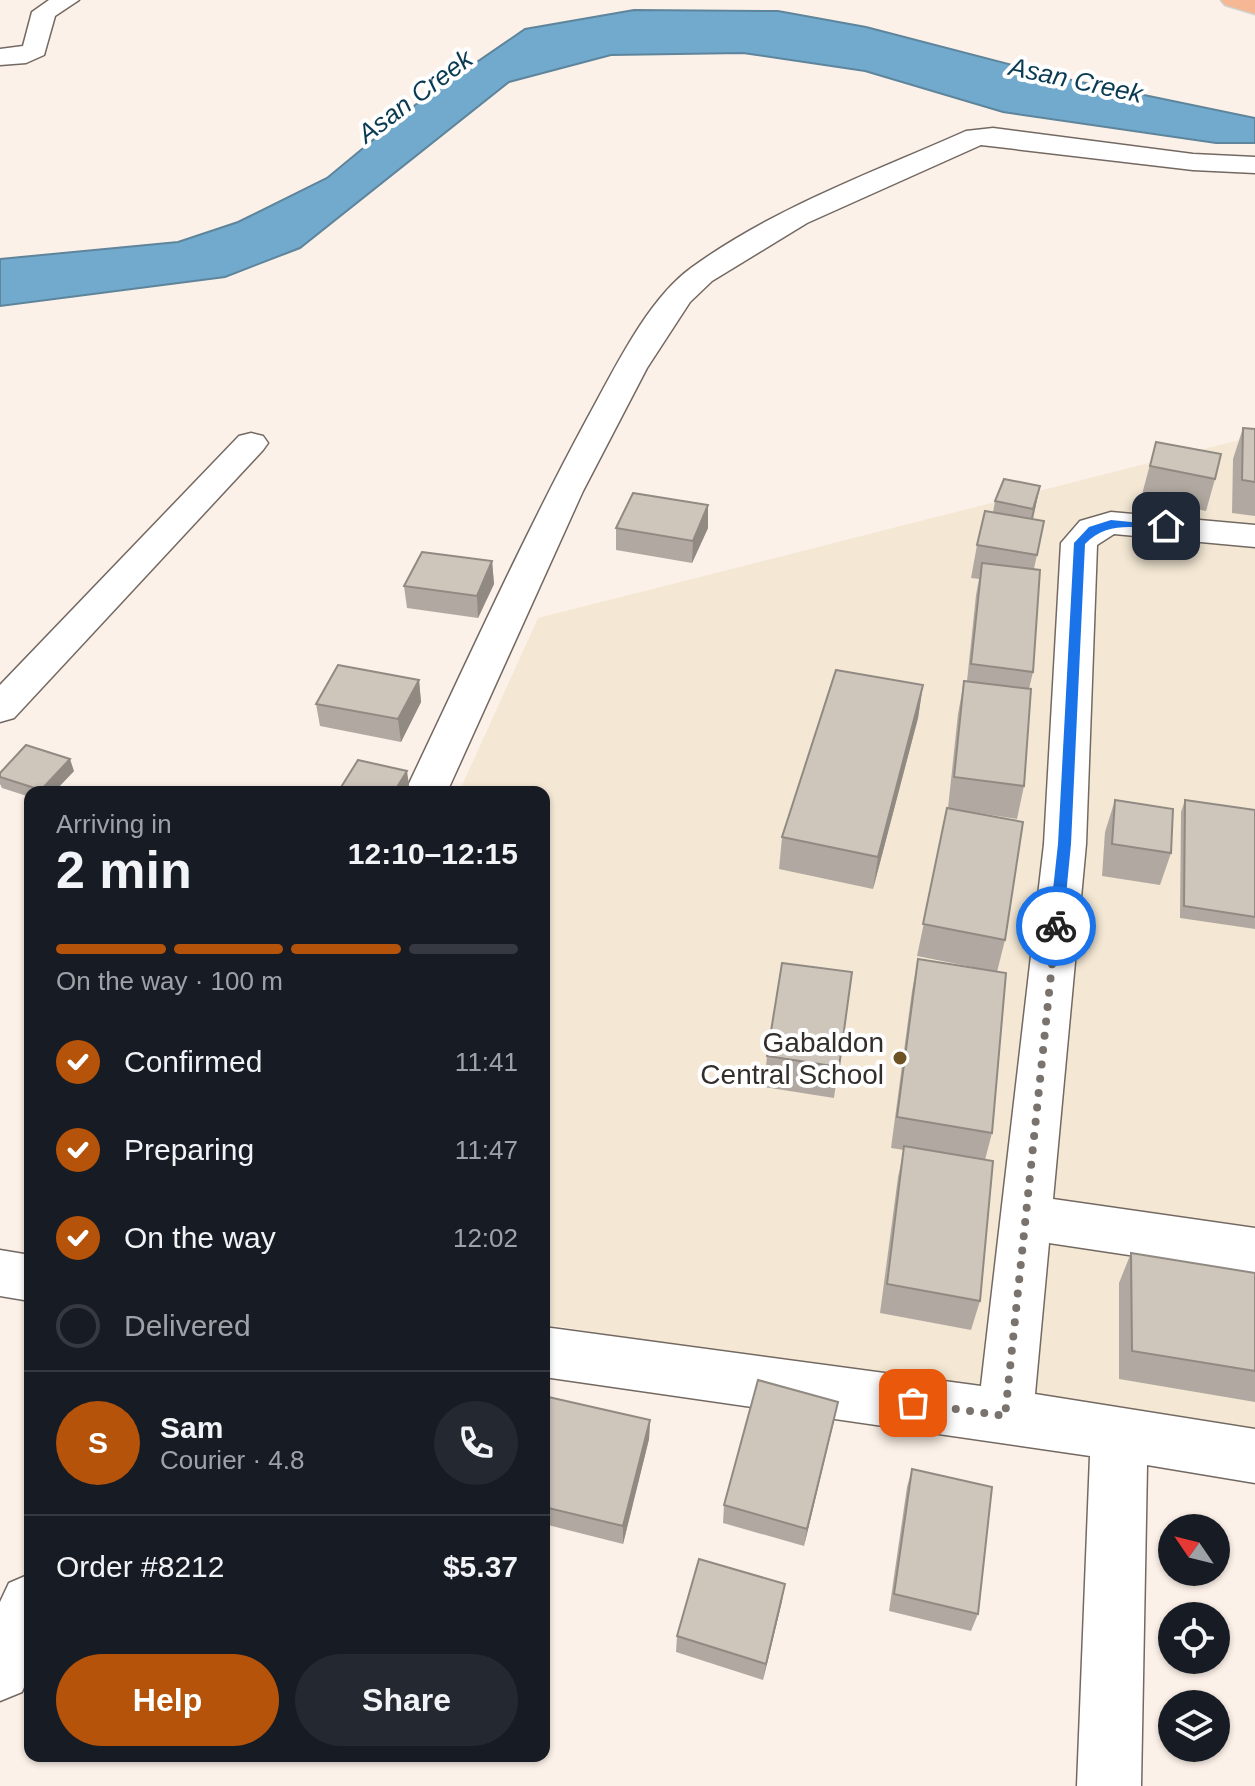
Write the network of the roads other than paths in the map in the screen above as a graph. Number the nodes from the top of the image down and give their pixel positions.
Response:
1 (67, 0) edge
2 (1233, 0) edge
3 (1255, 7) edge
4 (0, 57) edge
5 (1255, 165) edge
6 (251, 443) dead end
7 (1255, 536) edge
8 (0, 709) edge
9 (429, 786) edge
10 (1025, 1217) junction
11 (1255, 1251) edge
12 (0, 1273) edge
13 (24, 1277) edge
14 (550, 1353) edge
15 (1005, 1416) junction
16 (1119, 1433) junction
17 (1255, 1456) edge
18 (24, 1617) edge
19 (0, 1670) edge
20 (1109, 1786) edge

1 - 4 street
2 - 3 main road
5 - 9 street
6 - 8 street
7 - 10 street
10 - 11 street
10 - 15 street
12 - 13 street
14 - 15 street
15 - 16 street
16 - 17 street
16 - 20 street
18 - 19 street

